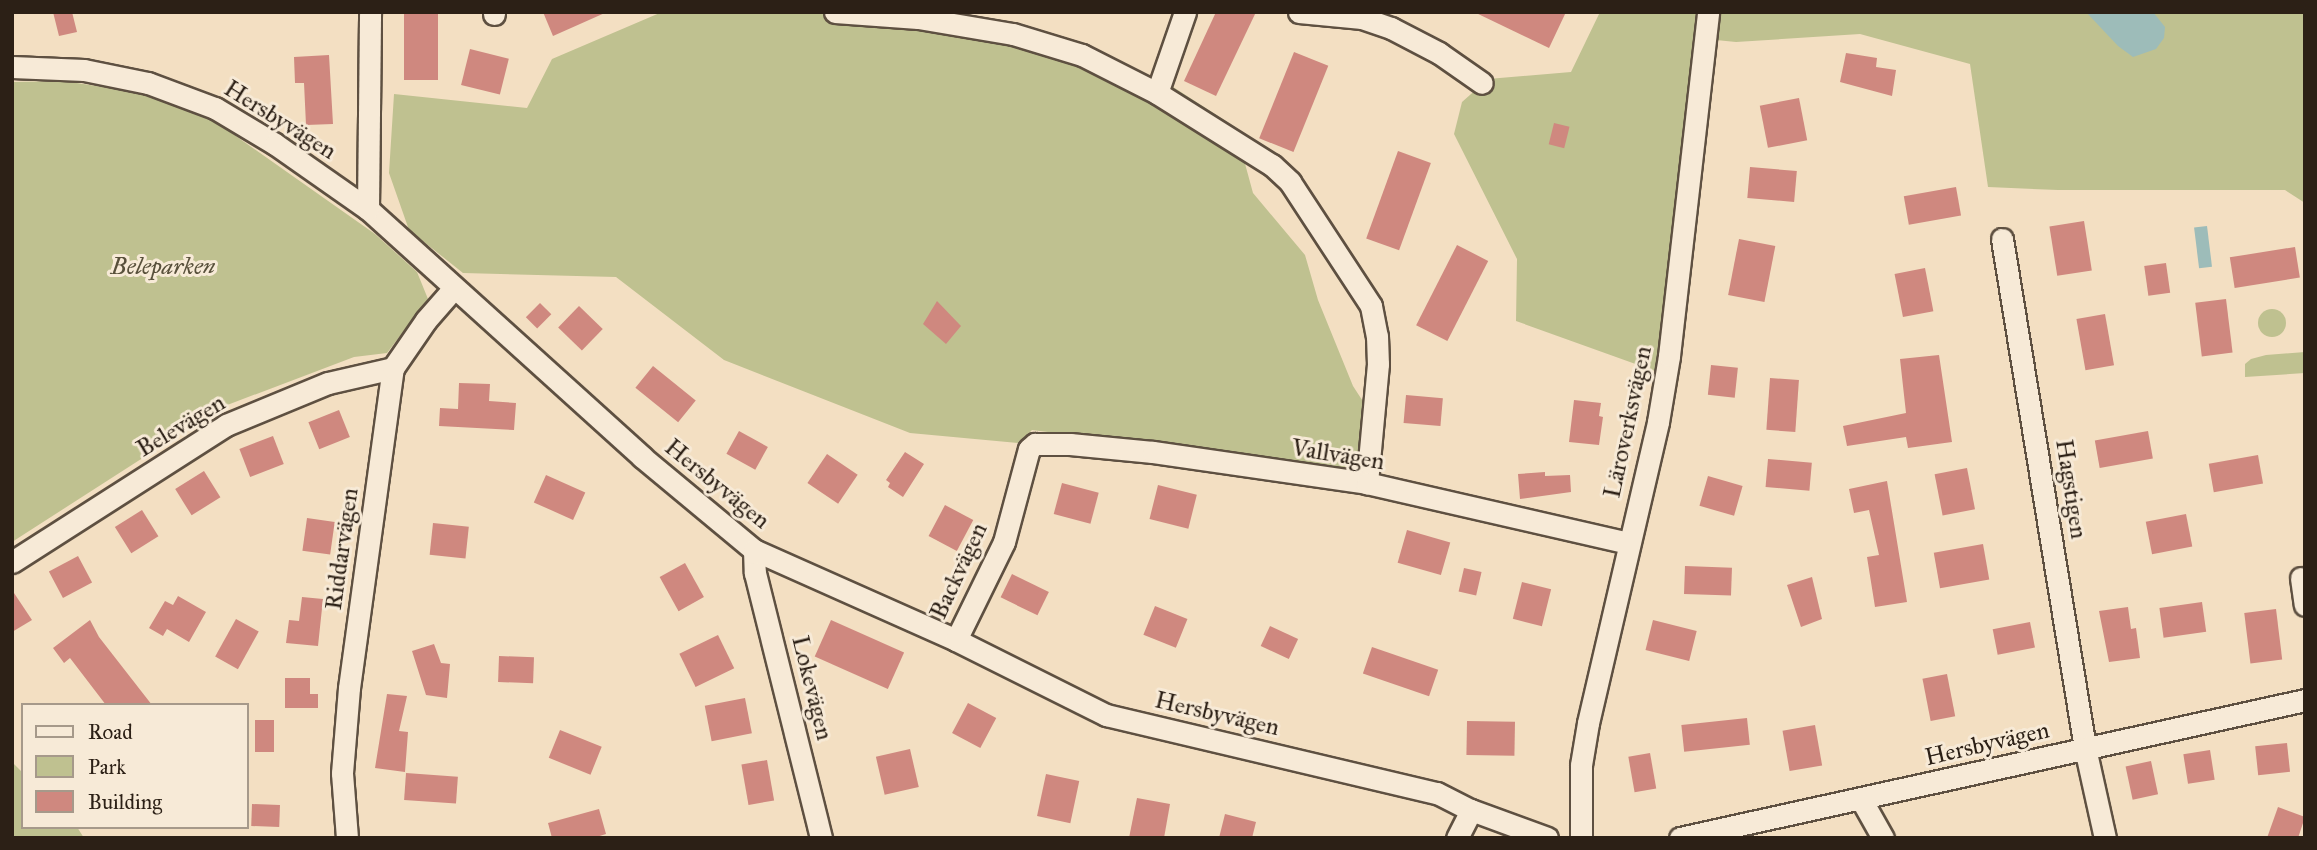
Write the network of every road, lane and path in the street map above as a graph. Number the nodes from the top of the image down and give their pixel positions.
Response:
1 (370, 12) edge
2 (835, 12) edge
3 (1185, 12) edge
4 (1299, 12) edge
5 (1708, 12) edge
6 (12, 67) edge
7 (1482, 83) dead end
8 (1157, 93) junction
9 (368, 209) junction
10 (2001, 239) dead end
11 (454, 288) junction
12 (393, 368) junction
13 (1034, 444) joint
14 (1367, 483) junction
15 (1629, 543) junction
16 (754, 550) junction
17 (12, 562) edge
18 (2301, 578) dead end
19 (2305, 605) edge
20 (956, 640) junction
21 (2305, 700) edge
22 (2085, 748) junction
23 (1861, 799) junction
24 (1471, 810) junction
25 (348, 838) edge
26 (821, 838) edge
27 (1457, 838) edge
28 (1547, 838) edge
29 (1581, 838) edge
30 (1680, 838) edge
31 (1883, 838) edge
32 (2105, 838) edge

1 - 9 street
2 - 8 street
3 - 8 street
4 - 7 street
5 - 15 street, Läroverksvägen
6 - 9 street, Hersbyvägen
8 - 14 street
9 - 11 street, Hersbyvägen
10 - 22 street, Hagstigen
11 - 12 street, Riddarvägen
11 - 16 street, Hersbyvägen
12 - 17 street, Belevägen
12 - 25 street, Riddarvägen
13 - 14 street, Vallvägen
13 - 20 street, Backvägen
14 - 15 street, Vallvägen
15 - 29 street, Läroverksvägen
16 - 20 street, Hersbyvägen
16 - 26 street, Lokevägen
18 - 19 street
20 - 24 street, Hersbyvägen
21 - 22 street, Hersbyvägen
22 - 23 street, Hersbyvägen
22 - 32 street, Hagstigen
23 - 30 street, Hersbyvägen
23 - 31 street
24 - 27 street
24 - 28 street, Hersbyvägen

